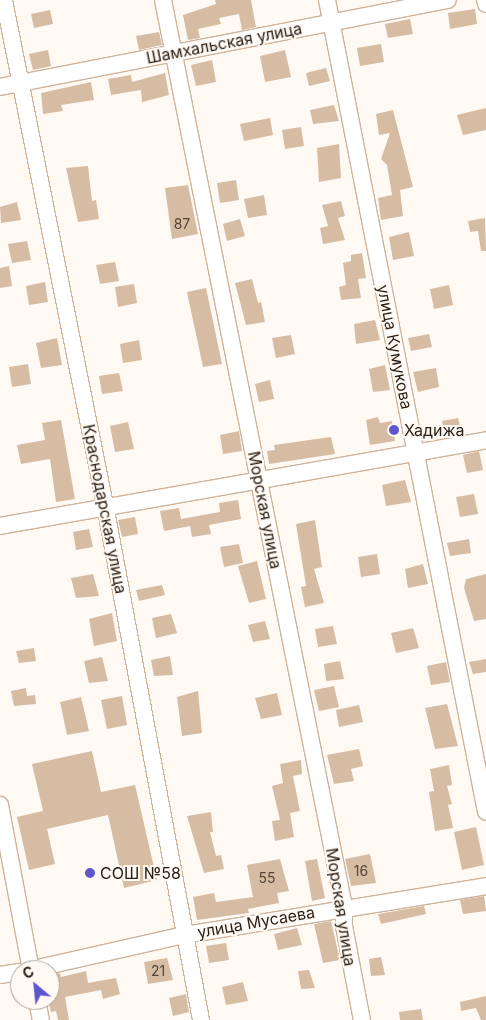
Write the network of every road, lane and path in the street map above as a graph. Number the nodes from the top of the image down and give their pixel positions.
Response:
1 (4, 0) edge
2 (163, 0) edge
3 (327, 0) edge
4 (448, 0) edge
5 (485, 0) edge
6 (486, 4) edge
7 (332, 22) junction
8 (174, 52) junction
9 (20, 83) junction
10 (0, 87) edge
11 (486, 440) edge
12 (415, 452) junction
13 (260, 481) junction
14 (105, 505) junction
15 (0, 526) edge
16 (0, 805) edge
17 (486, 812) edge
18 (486, 886) edge
19 (344, 907) junction
20 (184, 935) junction
21 (28, 960) edge
22 (60, 963) edge
23 (201, 1020) edge
24 (362, 1020) edge

1 - 9 street, Краснодарская улица
2 - 8 street, Морская улица
3 - 7 street, улица Кумукова
4 - 7 street, Шамхальская улица
5 - 6 street
7 - 8 street, Шамхальская улица
7 - 12 street, улица Кумукова
8 - 9 street, Шамхальская улица
8 - 13 street, Морская улица
9 - 10 street, Шамхальская улица
9 - 14 street, Краснодарская улица
11 - 12 street
12 - 13 street
12 - 17 street, улица Кумукова
13 - 14 street
13 - 19 street, Морская улица
14 - 15 street
14 - 20 street, Краснодарская улица
16 - 21 street
18 - 19 street, улица Мусаева
19 - 20 street, улица Мусаева
19 - 24 street, Морская улица
20 - 22 street, улица Мусаева
20 - 23 street, Краснодарская улица

